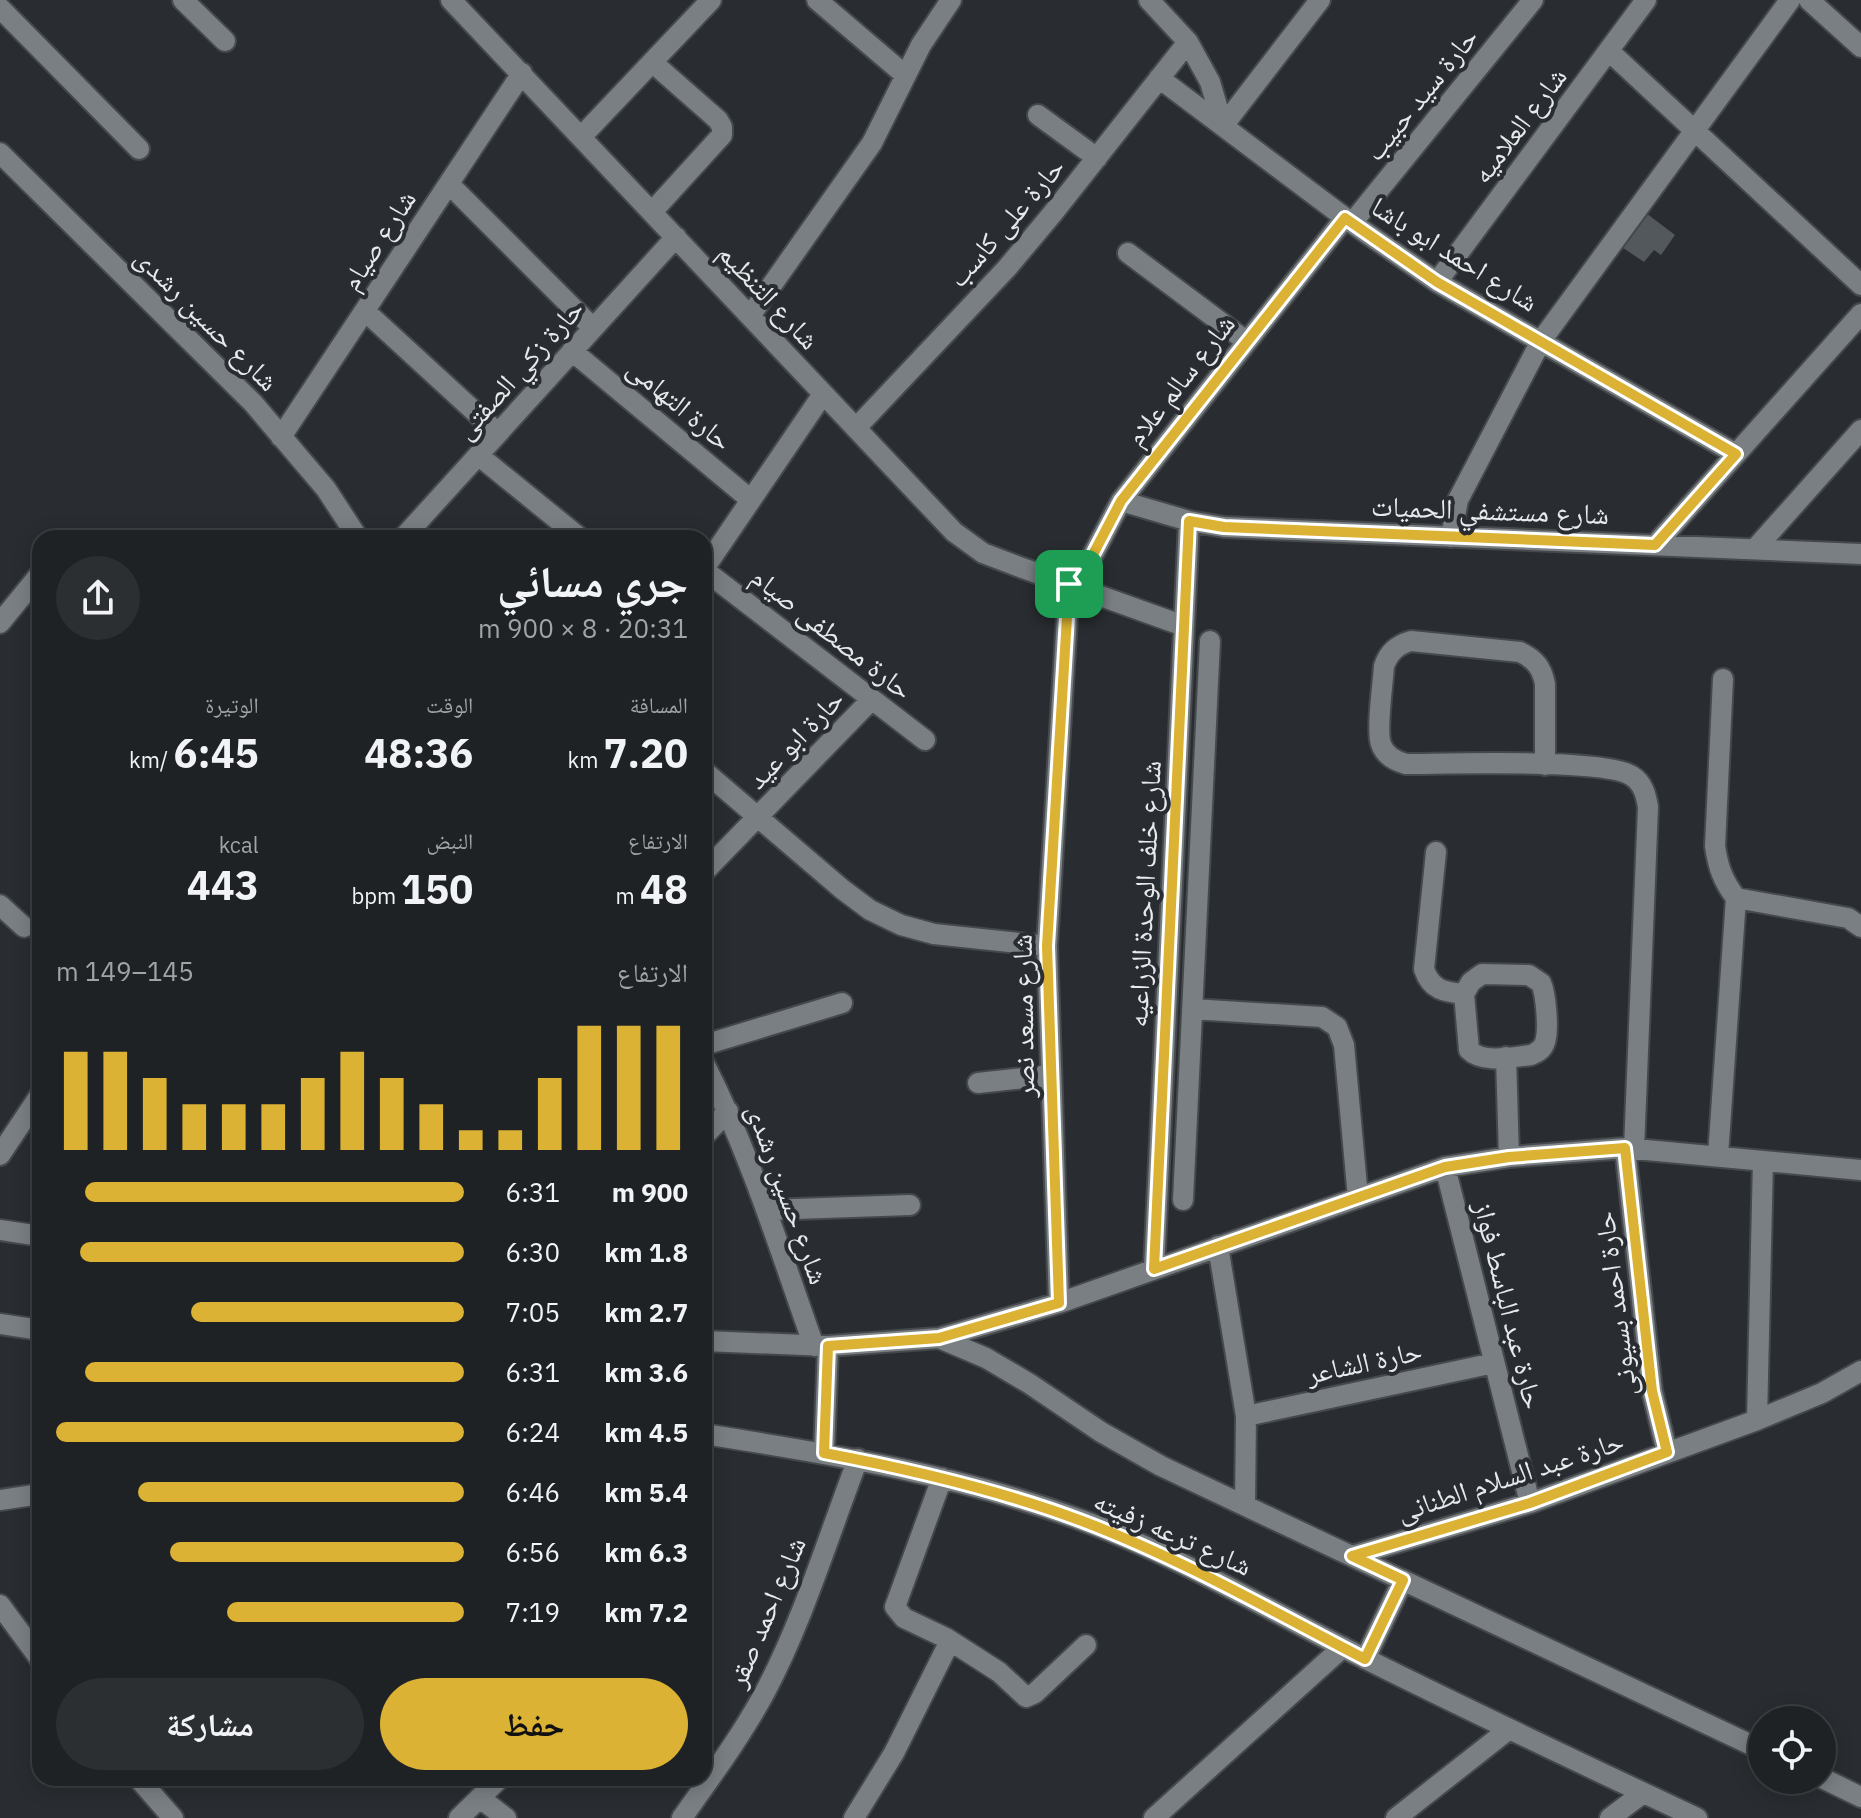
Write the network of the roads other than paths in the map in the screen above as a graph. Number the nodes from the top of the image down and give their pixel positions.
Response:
1 (183, 0) edge
2 (451, 0) edge
3 (711, 0) edge
4 (817, 0) edge
5 (951, 0) edge
6 (1149, 0) edge
7 (1320, 0) edge
8 (1533, 0) edge
9 (1646, 0) edge
10 (1790, 0) edge
11 (1809, 0) edge
12 (0, 8) edge
13 (225, 41) dead end
14 (1188, 42) junction
15 (1861, 47) edge
16 (1609, 51) junction
17 (652, 62) junction
18 (522, 73) junction
19 (905, 75) junction
20 (1159, 78) junction
21 (1038, 115) dead end
22 (1223, 126) junction
23 (1695, 131) junction
24 (581, 137) junction
25 (139, 149) dead end
26 (0, 153) edge
27 (1097, 158) junction
28 (449, 184) junction
29 (652, 212) junction
30 (1348, 220) junction
31 (676, 237) junction
32 (1128, 253) dead end
33 (1437, 282) junction
34 (1861, 285) edge
35 (365, 311) junction
36 (1861, 314) edge
37 (750, 316) junction
38 (593, 328) junction
39 (1246, 341) junction
40 (1541, 341) junction
41 (572, 351) junction
42 (823, 394) junction
43 (856, 428) junction
44 (1861, 430) edge
45 (498, 433) junction
46 (281, 437) junction
47 (1736, 454) junction
48 (478, 455) junction
49 (751, 500) junction
50 (1121, 501) junction
51 (1189, 521) junction
52 (353, 530) edge
53 (410, 530) edge
54 (570, 530) edge
55 (1451, 537) junction
56 (1655, 545) junction
57 (1755, 549) junction
58 (1861, 554) edge
59 (712, 558) edge
60 (712, 576) edge
61 (32, 584) edge
62 (1073, 586) junction
63 (0, 623) edge
64 (1184, 626) junction
65 (1210, 641) dead end
66 (1723, 679) dead end
67 (872, 699) junction
68 (925, 740) dead end
69 (1545, 765) junction
70 (712, 778) edge
71 (757, 818) junction
72 (1436, 852) dead end
73 (712, 864) edge
74 (1736, 898) junction
75 (0, 905) edge
76 (24, 927) dead end
77 (1861, 927) edge
78 (1047, 946) junction
79 (1464, 994) junction
80 (842, 1003) dead end
81 (1192, 1009) junction
82 (712, 1043) edge
83 (1506, 1057) junction
84 (1051, 1075) junction
85 (712, 1079) edge
86 (978, 1083) dead end
87 (32, 1107) edge
88 (728, 1111) junction
89 (712, 1128) edge
90 (1630, 1148) junction
91 (0, 1155) edge
92 (1718, 1156) junction
93 (1509, 1157) junction
94 (1763, 1161) junction
95 (1445, 1167) junction
96 (1861, 1170) edge
97 (1358, 1198) junction
98 (1183, 1200) dead end
99 (910, 1205) dead end
100 (766, 1210) junction
101 (0, 1230) edge
102 (32, 1235) edge
103 (1218, 1246) junction
104 (1154, 1269) junction
105 (1059, 1303) junction
106 (0, 1324) edge
107 (32, 1329) edge
108 (939, 1338) junction
109 (712, 1341) edge
110 (821, 1346) junction
111 (1494, 1363) junction
112 (1861, 1371) edge
113 (1246, 1416) junction
114 (1757, 1420) junction
115 (712, 1435) edge
116 (1667, 1452) junction
117 (824, 1453) junction
118 (858, 1459) junction
119 (942, 1478) junction
120 (32, 1495) edge
121 (0, 1500) edge
122 (1530, 1503) junction
123 (1245, 1505) junction
124 (1352, 1556) junction
125 (1403, 1580) junction
126 (0, 1605) edge
127 (946, 1638) junction
128 (1086, 1645) dead end
129 (1343, 1647) junction
130 (32, 1648) edge
131 (1365, 1659) junction
132 (1508, 1730) junction
133 (1748, 1743) edge
134 (712, 1776) edge
135 (1836, 1785) edge
136 (145, 1786) edge
137 (492, 1786) edge
138 (705, 1786) edge
139 (1643, 1793) junction
140 (1861, 1797) edge
141 (480, 1798) junction
142 (864, 1814) edge
143 (173, 1818) edge
144 (459, 1818) edge
145 (506, 1818) edge
146 (682, 1818) edge
147 (1154, 1818) edge
148 (1396, 1818) edge
149 (1610, 1818) edge
150 (1697, 1818) edge

1 - 13 street
2 - 18 street, شارع التنظيم
3 - 17 street
4 - 19 street
5 - 19 street
6 - 14 street
7 - 22 street
8 - 30 street, حارة سيد حبيب
9 - 16 street, شارع العلاميه
10 - 23 street
11 - 15 street
12 - 25 street
14 - 20 street, حارة على كاسب
14 - 22 street
16 - 23 street
16 - 33 street, شارع العلاميه
17 - 24 street
17 - 29 street
18 - 24 street, شارع التنظيم
18 - 28 street, شارع صيام
19 - 37 street
20 - 22 street, شارع احمد ابو باشا
20 - 27 street, حارة على كاسب
21 - 27 street
22 - 30 street, شارع احمد ابو باشا
23 - 34 street
23 - 40 street
24 - 29 street, شارع التنظيم
26 - 46 street, شارع حسين رشدى
27 - 43 street, حارة على كاسب
28 - 35 street, شارع صيام
28 - 38 street
29 - 31 street, شارع التنظيم
30 - 33 street, شارع احمد ابو باشا
30 - 39 street, شارع سالم علام
31 - 37 street, شارع التنظيم
31 - 38 street, حارة زكي الصفتى
32 - 39 street
33 - 40 street, شارع احمد ابو باشا
35 - 45 street
35 - 46 street, شارع صيام
36 - 47 street
37 - 42 street, شارع التنظيم
38 - 41 street, حارة زكي الصفتى
39 - 50 street, شارع سالم علام
40 - 47 street, شارع احمد ابو باشا
40 - 55 street
41 - 45 street, حارة زكي الصفتى
41 - 49 street, حارة التهامى
42 - 43 street, شارع التنظيم
42 - 49 street
43 - 62 street, شارع التنظيم
44 - 57 street
45 - 48 street, حارة زكي الصفتى
46 - 52 street, شارع حسين رشدى
47 - 56 street
48 - 53 street, حارة زكي الصفتى
48 - 54 street
49 - 59 street
50 - 51 street, شارع مستشفي الحميات
50 - 62 street, شارع سالم علام
51 - 55 street, شارع مستشفي الحميات
51 - 64 street, شارع خلف الوحدة الزراعيه
55 - 56 street, شارع مستشفي الحميات
56 - 57 street, شارع مستشفي الحميات
57 - 58 street, شارع مستشفي الحميات
60 - 67 street, حارة مصطفى صيام
61 - 63 street
62 - 64 street, شارع التنظيم
62 - 78 street, شارع مسعد نصر
64 - 104 street, شارع خلف الوحدة الزراعيه
65 - 81 street
66 - 74 street
67 - 68 street, حارة مصطفى صيام
67 - 71 street, حارة ابو عيد
69 - 69 street, حارة احمد بسيونى
69 - 90 street, حارة احمد بسيونى
70 - 71 street
71 - 73 street, حارة ابو عيد
71 - 78 street
72 - 79 street
74 - 77 street
74 - 92 street
75 - 76 street
78 - 84 street, شارع مسعد نصر
79 - 83 street
79 - 83 street
80 - 82 street
81 - 97 street
81 - 98 street
83 - 93 street
84 - 86 street
84 - 105 street, شارع مسعد نصر
85 - 88 street, شارع حسين رشدى
87 - 91 street
88 - 89 street
88 - 100 street, شارع حسين رشدى
90 - 92 street
90 - 93 street
90 - 116 street, حارة احمد بسيونى
92 - 94 street
93 - 95 street
94 - 96 street
94 - 114 street
95 - 97 street
95 - 111 street, حارة عبد الباسط فواز
97 - 103 street
99 - 100 street
100 - 110 street, شارع حسين رشدى
101 - 102 street
103 - 104 street
103 - 113 street
104 - 105 street
105 - 108 street
106 - 107 street
108 - 110 street
108 - 123 street, شارع ترعه زفيته
109 - 110 street
110 - 117 street
111 - 113 street, حارة الشاعر
111 - 122 street, حارة عبد الباسط فواز
112 - 114 street, حارة عبد السلام الطنانى
113 - 123 street
114 - 116 street, حارة عبد السلام الطنانى
115 - 117 street, شارع ترعه زفيته
116 - 122 street, حارة عبد السلام الطنانى
117 - 118 street, شارع ترعه زفيته
118 - 119 street, شارع ترعه زفيته
118 - 134 street, شارع احمد صقر
119 - 127 street
119 - 129 street, شارع ترعه زفيته
120 - 121 street
122 - 124 street, حارة عبد السلام الطنانى
123 - 124 street, شارع ترعه زفيته
124 - 125 street, شارع ترعه زفيته
125 - 131 street
125 - 133 street, شارع ترعه زفيته
126 - 130 street
127 - 128 street
127 - 142 street
129 - 131 street, شارع ترعه زفيته
129 - 147 street
131 - 132 street, شارع ترعه زفيته
132 - 139 street, شارع ترعه زفيته
132 - 148 street
135 - 140 street
136 - 143 street
137 - 141 street
138 - 146 street, شارع احمد صقر
139 - 149 street
139 - 150 street, شارع ترعه زفيته
141 - 144 street
141 - 145 street

